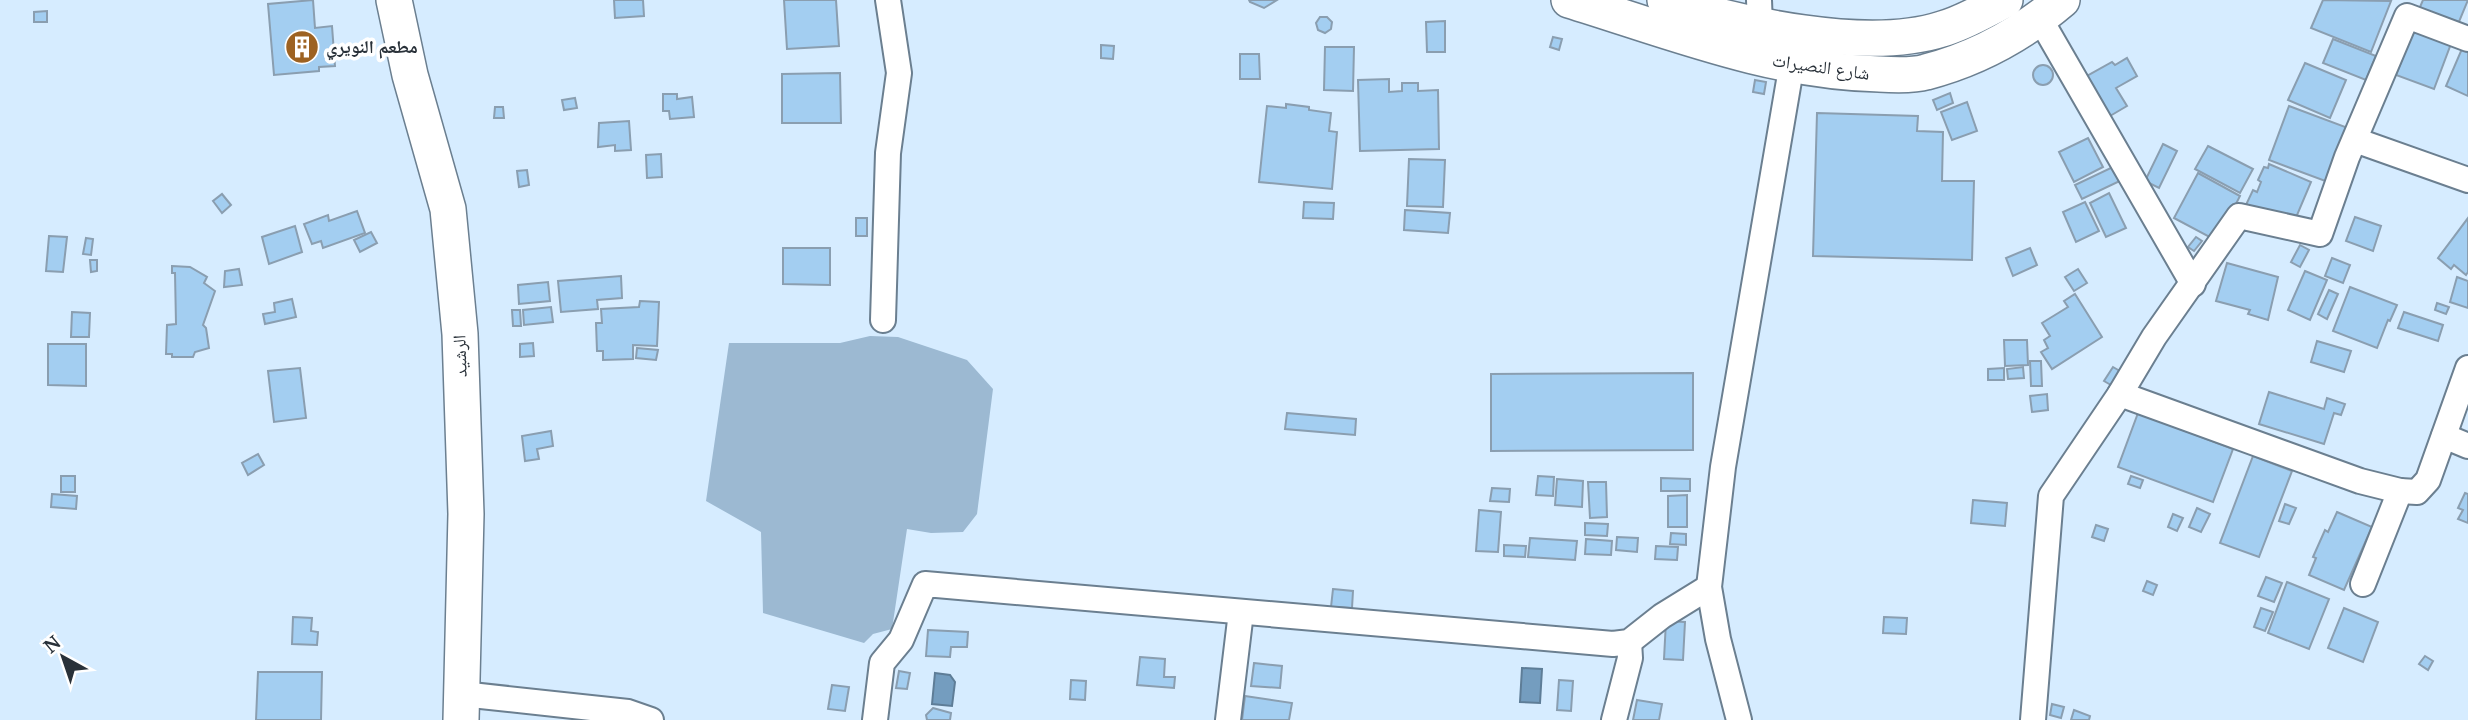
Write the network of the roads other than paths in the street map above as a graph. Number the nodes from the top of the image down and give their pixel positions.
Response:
1 (888, 0) edge
2 (1569, 0) edge
3 (1665, 0) edge
4 (2005, 0) edge
5 (397, 4) edge
6 (2410, 8) edge
7 (2050, 9) edge
8 (1760, 13) edge
9 (2468, 39) edge
10 (1792, 63) junction
11 (2355, 140) junction
12 (2468, 180) edge
13 (2193, 284) junction
14 (883, 320) dead end
15 (2468, 368) edge
16 (2120, 394) junction
17 (2444, 436) junction
18 (2468, 446) edge
19 (2400, 491) junction
20 (2363, 584) dead end
21 (1709, 587) junction
22 (1241, 612) junction
23 (1629, 642) junction
24 (461, 707) edge
25 (651, 720) edge
26 (875, 720) edge
27 (1228, 720) edge
28 (1614, 720) edge
29 (1739, 720) edge
30 (2033, 720) edge

1 - 14 street
2 - 10 main road, شارع النصيرات
3 - 8 main road, شارع النصيرات
4 - 8 main road, شارع النصيرات
5 - 24 main road, الرشيد
6 - 9 street
6 - 11 street
7 - 10 main road, شارع النصيرات
7 - 13 street
10 - 21 street
11 - 12 street
11 - 13 street
13 - 16 street
15 - 17 street
16 - 19 street
16 - 30 street
17 - 18 street
17 - 19 street
19 - 20 street
21 - 23 street
21 - 29 street
22 - 23 street
22 - 26 street
22 - 27 street
23 - 28 street
24 - 25 street

